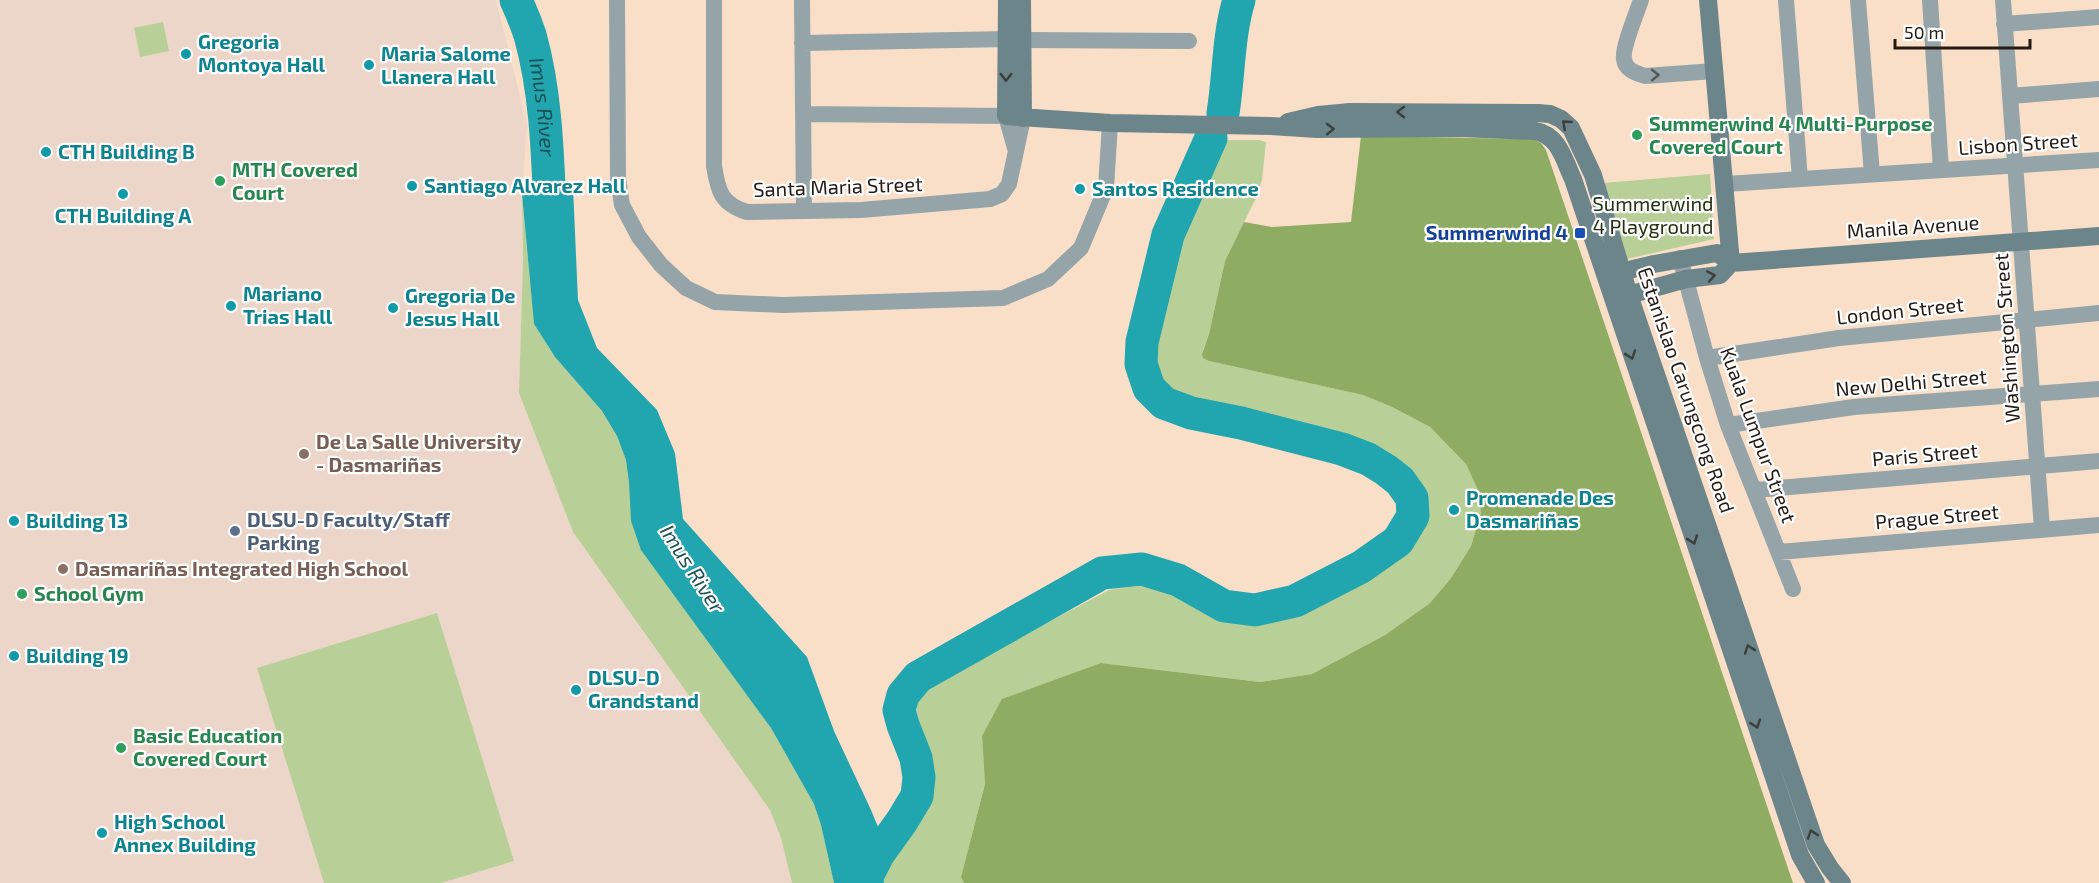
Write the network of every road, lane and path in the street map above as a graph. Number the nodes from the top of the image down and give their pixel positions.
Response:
1 (617, 0) edge
2 (714, 0) edge
3 (802, 0) edge
4 (1007, 0) edge
5 (1022, 0) edge
6 (1641, 0) edge
7 (1708, 0) edge
8 (1786, 0) edge
9 (1858, 0) edge
10 (1930, 0) edge
11 (2002, 0) edge
12 (2099, 17) edge
13 (2004, 24) junction
14 (1015, 40) junction
15 (1189, 41) dead end
16 (802, 43) junction
17 (1714, 71) junction
18 (2099, 89) edge
19 (2010, 96) junction
20 (804, 114) junction
21 (1014, 117) junction
22 (1110, 123) junction
23 (2099, 160) edge
24 (2015, 165) junction
25 (1941, 170) junction
26 (1872, 174) junction
27 (1800, 179) junction
28 (1725, 184) junction
29 (804, 210) junction
30 (2099, 236) edge
31 (2021, 241) junction
32 (1680, 258) junction
33 (1731, 263) junction
34 (1613, 274) junction
35 (1686, 279) junction
36 (1621, 297) junction
37 (2099, 313) edge
38 (2026, 320) junction
39 (1707, 358) junction
40 (2099, 389) edge
41 (2032, 394) junction
42 (1728, 425) junction
43 (2099, 461) edge
44 (2037, 467) junction
45 (1755, 490) junction
46 (2099, 525) edge
47 (2042, 529) junction
48 (1779, 552) junction
49 (1793, 589) dead end
50 (1816, 883) edge
51 (1842, 883) edge

1 - 22 street
2 - 29 street, Santa Maria Street
3 - 16 street
4 - 14 street
5 - 14 street
6 -> 17 street
7 - 17 street
8 - 27 street
9 - 26 street
10 - 25 street
11 - 13 street, Washington Street
12 - 13 street
13 - 19 street, Washington Street
14 - 15 street
14 - 16 street
14 - 21 street
16 - 20 street
17 - 28 street
18 - 19 street
19 - 24 street, Washington Street
20 - 21 street
20 - 29 street
21 - 22 street, Estanislao Carungcong Road
21 - 29 street, Santa Maria Street
22 - 34 street, Estanislao Carungcong Road
23 - 24 street, Lisbon Street
24 - 25 street, Lisbon Street
24 - 31 street, Washington Street
25 - 26 street, Lisbon Street
26 - 27 street, Lisbon Street
27 - 28 street, Lisbon Street
28 - 33 street
30 - 31 street, Manila Avenue
31 - 33 street, Manila Avenue
31 - 38 street, Washington Street
32 - 33 street, Manila Avenue
32 - 34 street, Manila Avenue
32 - 35 street, Kuala Lumpur Street
35 -> 33 street, Manila Avenue
34 - 36 street, Estanislao Carungcong Road
35 - 36 street, Manila Avenue
35 - 39 street, Kuala Lumpur Street
36 -> 50 street, Estanislao Carungcong Road
51 -> 36 street, Estanislao Carungcong Road
37 - 38 street, London Street
38 - 39 street, London Street
38 - 41 street, Washington Street
39 - 42 street, Kuala Lumpur Street
40 - 41 street, New Delhi Street
41 - 42 street, New Delhi Street
41 - 44 street, Washington Street
42 - 45 street, Kuala Lumpur Street
43 - 44 street, Paris Street
44 - 45 street, Paris Street
44 - 47 street, Washington Street
45 - 48 street, Kuala Lumpur Street
46 - 47 street, Prague Street
47 - 48 street, Prague Street
48 - 49 street, Kuala Lumpur Street

